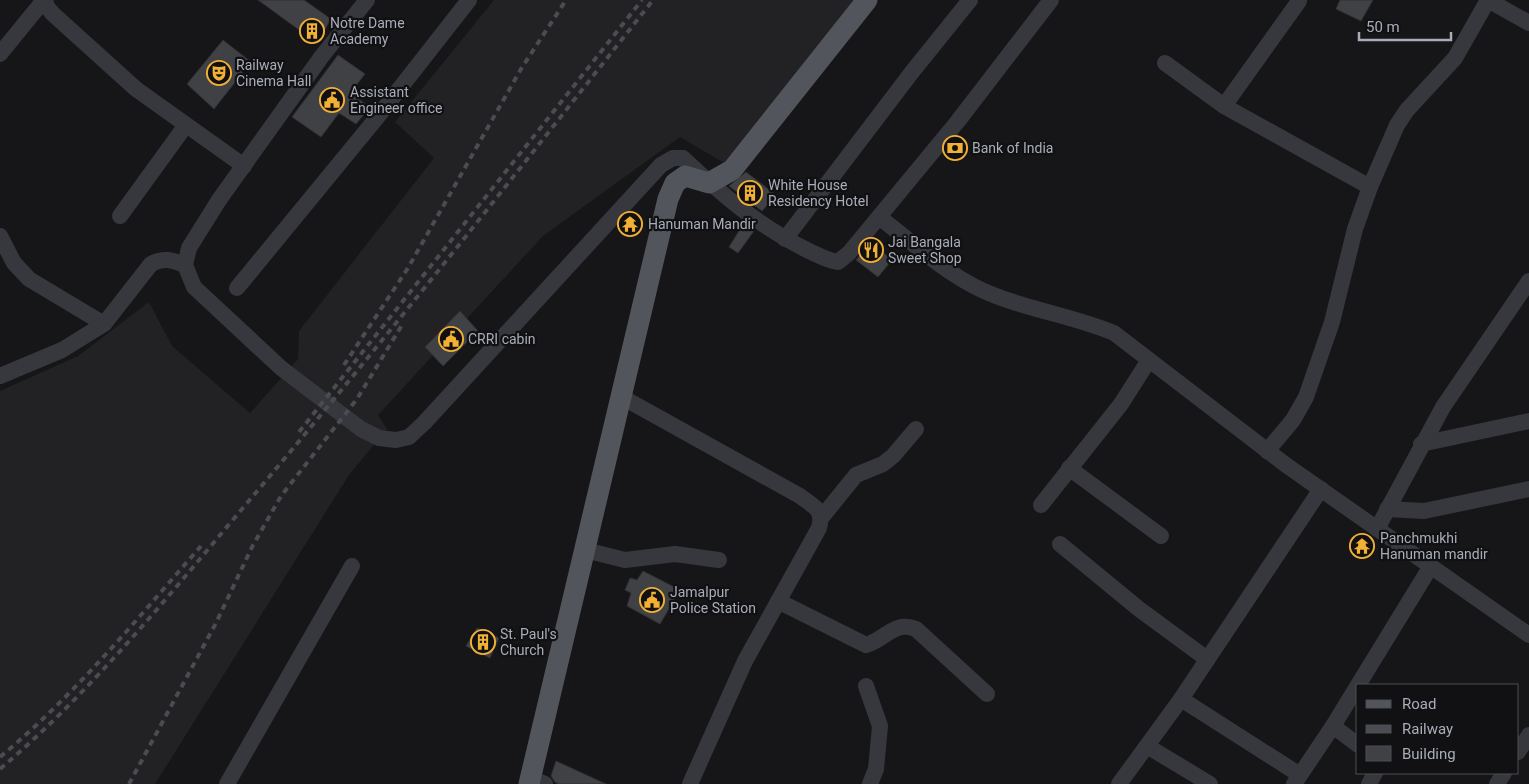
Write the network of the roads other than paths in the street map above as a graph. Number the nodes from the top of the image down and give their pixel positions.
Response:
1 (44, 0) edge
2 (367, 0) edge
3 (469, 0) edge
4 (868, 0) edge
5 (970, 0) edge
6 (1051, 0) edge
7 (1488, 0) edge
8 (1299, 1) edge
9 (1529, 23) edge
10 (0, 54) edge
11 (1165, 63) dead end
12 (1224, 106) junction
13 (186, 125) junction
14 (244, 166) junction
15 (650, 177) junction
16 (709, 183) junction
17 (1370, 187) junction
18 (668, 199) junction
19 (120, 216) dead end
20 (879, 217) junction
21 (0, 236) edge
22 (785, 239) junction
23 (185, 265) junction
24 (1529, 281) edge
25 (237, 288) dead end
26 (104, 324) junction
27 (1149, 360) junction
28 (0, 376) edge
29 (620, 396) junction
30 (1529, 421) edge
31 (916, 429) dead end
32 (1421, 444) junction
33 (1267, 451) junction
34 (1069, 468) junction
35 (1321, 489) junction
36 (1529, 489) edge
37 (1040, 504) dead end
38 (1387, 509) junction
39 (822, 517) junction
40 (1377, 529) junction
41 (1161, 536) dead end
42 (1060, 544) dead end
43 (585, 550) junction
44 (719, 560) dead end
45 (352, 566) dead end
46 (1431, 566) junction
47 (778, 601) junction
48 (1529, 635) edge
49 (1207, 659) junction
50 (1359, 684) edge
51 (866, 686) dead end
52 (1356, 688) edge
53 (987, 694) dead end
54 (1181, 699) junction
55 (1333, 726) junction
56 (1529, 735) edge
57 (1356, 743) edge
58 (1147, 746) junction
59 (1519, 750) edge
60 (1297, 779) edge
61 (535, 782) edge
62 (227, 784) edge
63 (690, 784) edge
64 (870, 784) edge
65 (1119, 784) edge
66 (1210, 784) edge

1 - 10 street
1 - 13 street
2 - 14 street
3 - 25 street
4 - 16 main road
5 - 22 street
6 - 20 street
7 - 9 street
7 - 17 street
8 - 12 street
11 - 12 street
12 - 17 street
13 - 14 street
13 - 19 street
14 - 23 street
15 - 16 street
15 - 18 street
15 - 23 street
16 - 18 main road
16 - 22 street
17 - 33 street
18 - 29 main road
20 - 22 street
20 - 27 street
21 - 26 street
23 - 26 street
24 - 32 street
26 - 28 street
27 - 33 street
27 - 34 street
29 - 39 street
29 - 43 main road
30 - 32 street
31 - 39 street
32 - 38 street
33 - 35 street
34 - 37 street
34 - 41 street
35 - 40 street
35 - 49 street
36 - 38 street
38 - 40 street
39 - 47 street
40 - 46 street
42 - 49 street
43 - 44 street
43 - 61 main road
45 - 62 street
46 - 48 street
46 - 50 street
47 - 53 street
47 - 63 street
49 - 54 street
51 - 64 street
52 - 55 street
54 - 58 street
54 - 60 street
55 - 57 street
55 - 60 street
56 - 59 street
58 - 65 street
58 - 66 street

